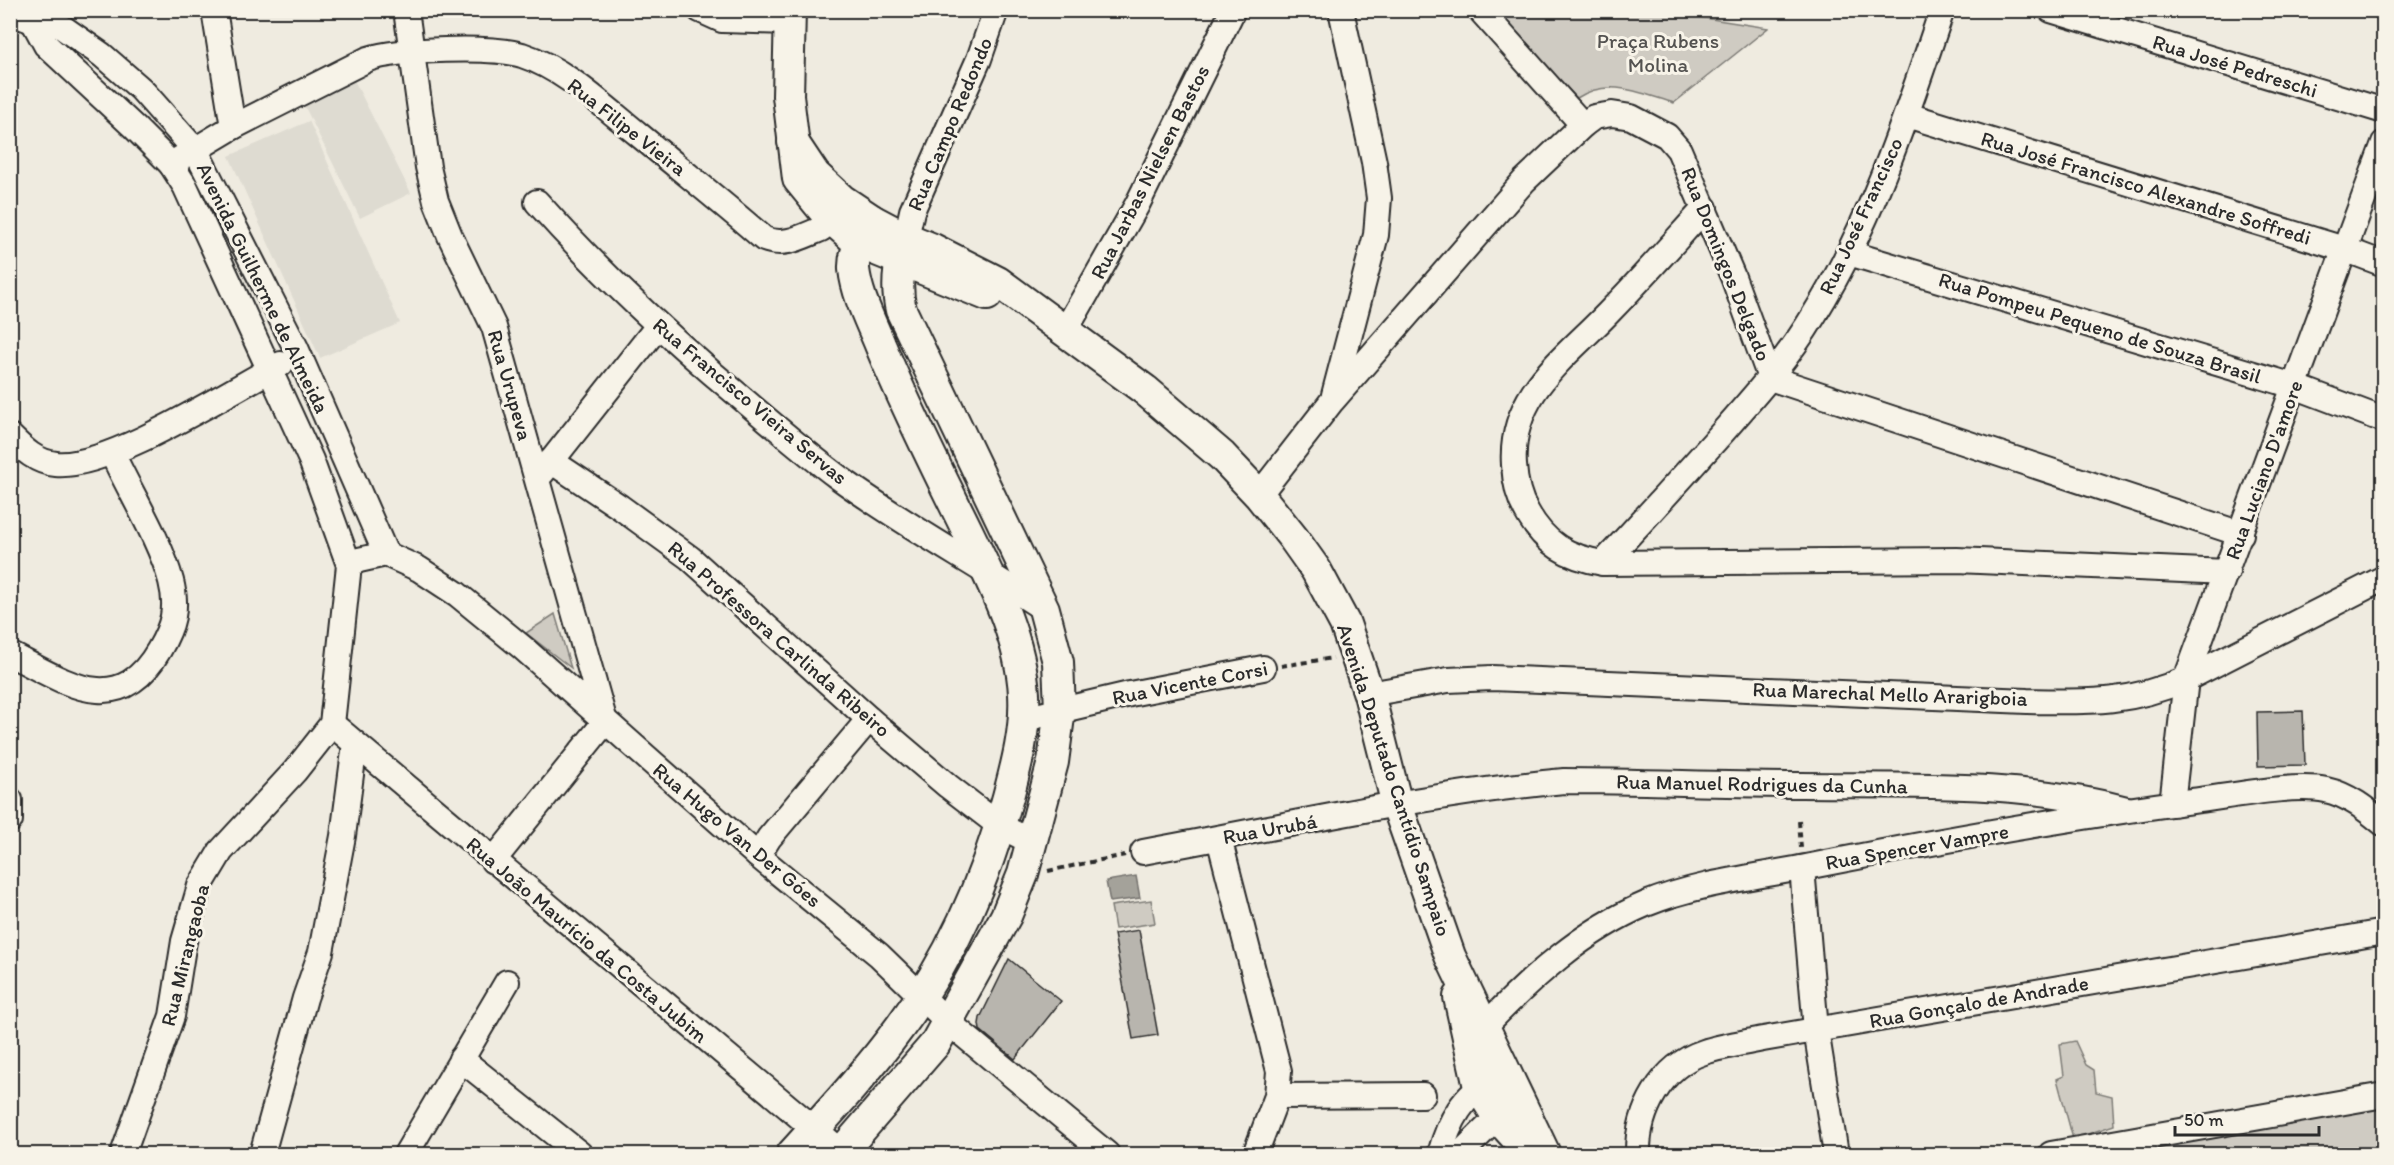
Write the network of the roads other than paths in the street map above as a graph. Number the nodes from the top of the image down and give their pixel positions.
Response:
1 (214, 10) edge
2 (406, 10) edge
3 (700, 10) edge
4 (996, 10) edge
5 (1233, 10) edge
6 (1341, 10) edge
7 (1480, 10) edge
8 (1942, 10) edge
9 (2051, 10) edge
10 (22, 16) edge
11 (790, 16) edge
12 (413, 51) junction
13 (2384, 111) edge
14 (1907, 115) junction
15 (1583, 125) junction
16 (233, 127) junction
17 (793, 142) junction
18 (2384, 143) edge
19 (196, 151) junction
20 (171, 164) junction
21 (798, 179) junction
22 (537, 202) dead end
23 (1705, 208) junction
24 (821, 229) junction
25 (865, 232) junction
26 (2344, 249) junction
27 (903, 250) junction
28 (1849, 253) junction
29 (2384, 264) edge
30 (859, 292) junction
31 (658, 326) junction
32 (1061, 330) junction
33 (299, 354) junction
34 (268, 370) junction
35 (1770, 378) junction
36 (2294, 386) junction
37 (1332, 400) junction
38 (2384, 420) edge
39 (10, 436) edge
40 (112, 453) junction
41 (544, 470) junction
42 (1259, 495) junction
43 (2241, 534) junction
44 (386, 554) junction
45 (1603, 563) junction
46 (349, 565) junction
47 (987, 571) junction
48 (2227, 572) junction
49 (2384, 578) edge
50 (1044, 609) junction
51 (10, 654) edge
52 (1263, 668) road end
53 (2186, 679) junction
54 (1369, 694) junction
55 (1060, 709) junction
56 (869, 719) junction
57 (1024, 720) junction
58 (605, 722) junction
59 (332, 724) junction
60 (355, 744) junction
61 (10, 801) edge
62 (2172, 804) junction
63 (1397, 805) junction
64 (2127, 809) junction
65 (10, 820) edge
66 (2384, 824) edge
67 (1000, 826) junction
68 (1219, 838) junction
69 (1032, 842) junction
70 (1143, 852) road end
71 (758, 856) junction
72 (493, 861) junction
73 (1802, 868) junction
74 (2384, 932) edge
75 (1450, 956) junction
76 (507, 982) dead end
77 (921, 995) junction
78 (948, 1022) junction
79 (1485, 1026) junction
80 (1816, 1030) junction
81 (461, 1059) junction
82 (1512, 1083) junction
83 (1479, 1087) junction
84 (1423, 1095) dead end
85 (2384, 1095) edge
86 (1277, 1096) junction
87 (1499, 1119) junction
88 (814, 1130) junction
89 (2128, 1149) edge
90 (842, 1154) edge
91 (123, 1155) edge
92 (262, 1155) edge
93 (406, 1155) edge
94 (580, 1155) edge
95 (792, 1155) edge
96 (1107, 1155) edge
97 (1255, 1155) edge
98 (1440, 1155) edge
99 (1460, 1155) edge
100 (1531, 1155) edge
101 (1545, 1155) edge
102 (1638, 1155) edge
103 (1836, 1155) edge
104 (2051, 1155) edge

1 - 16 street
2 - 12 street, Rua Urupeva
3 - 11 street
4 - 27 street, Rua Campo Redondo
5 - 32 street, Rua Jarbas Nielsen Bastos
6 - 37 street
7 - 15 street
8 - 14 street, Rua José Francisco
9 - 13 street, Rua José Pedreschi
10 - 19 street, Avenida Guilherme de Almeida
10 - 20 street, Avenida Guilherme de Almeida
11 - 17 main road, Avenida Deputado Cantídio Sampaio
12 - 16 street, Rua Filipe Vieira
12 - 24 street, Rua Filipe Vieira
12 - 41 street, Rua Urupeva
14 - 26 street, Rua José Francisco Alexandre Soffredi
14 - 28 street, Rua José Francisco
15 - 23 street, Rua Domingos Delgado
15 - 37 street, Rua Domingos Delgado
16 - 19 street, Rua Filipe Vieira
17 - 21 main road, Avenida Deputado Cantídio Sampaio
17 - 25 main road, Avenida Deputado Cantídio Sampaio
18 - 26 street, Rua Luciano D'amore
19 - 20 street, Rua Filipe Vieira
19 - 33 street, Avenida Guilherme de Almeida
20 - 34 street, Avenida Guilherme de Almeida
21 - 24 main road
21 - 25 main road, Avenida Deputado Cantídio Sampaio
22 - 31 street, Rua Francisco Vieira Servas
23 - 35 street, Rua Domingos Delgado
23 - 45 street
24 - 30 main road
25 - 27 main road, Avenida Deputado Cantídio Sampaio
25 - 30 main road
26 - 29 street, Rua José Francisco Alexandre Soffredi
26 - 36 street, Rua Luciano D'amore
27 - 32 main road, Avenida Deputado Cantídio Sampaio
27 - 50 main road
28 - 35 street, Rua José Francisco
28 - 36 street, Rua Pompeu Pequeno de Souza Brasil
30 - 47 main road
31 - 41 street
31 - 47 street, Rua Francisco Vieira Servas
32 - 42 main road, Avenida Deputado Cantídio Sampaio
33 - 34 street
33 - 44 street, Avenida Guilherme de Almeida
34 - 40 street
34 - 46 street, Avenida Guilherme de Almeida
35 - 43 street, Rua Domingos Delgado
35 - 45 street, Rua José Francisco
36 - 38 street, Rua Pompeu Pequeno de Souza Brasil
36 - 43 street, Rua Luciano D'amore
37 - 42 street, Rua Domingos Delgado
39 - 40 street
40 - 51 street
41 - 56 street, Rua Professora Carlinda Ribeiro
41 - 58 street, Rua Urupeva
42 - 54 main road, Avenida Deputado Cantídio Sampaio
43 - 48 street, Rua Luciano D'amore
44 - 46 street
44 - 58 street, Rua Hugo Van Der Góes
45 - 48 street
46 - 59 street
47 - 50 street, Rua Francisco Vieira Servas
47 - 57 main road
48 - 53 street, Rua Luciano D'amore
49 - 53 street, Rua Marechal Mello Ararigboia
50 - 55 main road
52 - 55 street, Rua Vicente Corsi
53 - 54 street, Rua Marechal Mello Ararigboia
53 - 62 street, Rua Luciano D'amore
54 - 63 main road, Avenida Deputado Cantídio Sampaio
55 - 57 street, Rua Vicente Corsi
55 - 69 main road
56 - 67 street, Rua Professora Carlinda Ribeiro
56 - 71 street
57 - 67 main road
58 - 71 street, Rua Hugo Van Der Góes
58 - 72 street
59 - 60 street, Rua João Maurício da Costa Jubim
59 - 91 street, Rua Mirangaoba
60 - 72 street, Rua João Maurício da Costa Jubim
60 - 92 street
61 - 65 street
62 - 64 street, Rua Spencer Vampre
62 - 66 street, Rua Spencer Vampre
63 - 64 street, Rua Manuel Rodrigues da Cunha
63 - 68 street, Rua Urubá
63 - 75 main road, Avenida Deputado Cantídio Sampaio
64 - 73 street, Rua Spencer Vampre
67 - 69 street, Rua Professora Carlinda Ribeiro
67 - 77 main road
68 - 70 street, Rua Urubá
68 - 86 street
69 - 78 main road
71 - 77 street, Rua Hugo Van Der Góes
72 - 88 street, Rua João Maurício da Costa Jubim
73 - 79 street, Rua Spencer Vampre
73 - 80 street
74 - 80 street, Rua Gonçalo de Andrade
75 - 79 main road, Avenida Deputado Cantídio Sampaio
75 - 83 main road, Avenida Deputado Cantídio Sampaio
76 - 81 street
77 - 78 street, Rua Hugo Van Der Góes
77 - 88 main road
78 - 90 main road
78 - 96 street, Rua Hugo Van Der Góes
79 - 82 main road, Avenida Deputado Cantídio Sampaio
80 - 102 street, Rua Gonçalo de Andrade
80 - 103 street
81 - 93 street
81 - 94 street
82 - 83 street
82 - 87 street
82 - 101 main road, Avenida Deputado Cantídio Sampaio
83 - 87 main road, Avenida Deputado Cantídio Sampaio
83 - 98 street
84 - 86 street
85 - 89 street
86 - 97 street
87 - 99 street
87 - 100 main road, Avenida Deputado Cantídio Sampaio
88 - 90 street, Rua João Maurício da Costa Jubim
88 - 95 main road
89 - 104 street

